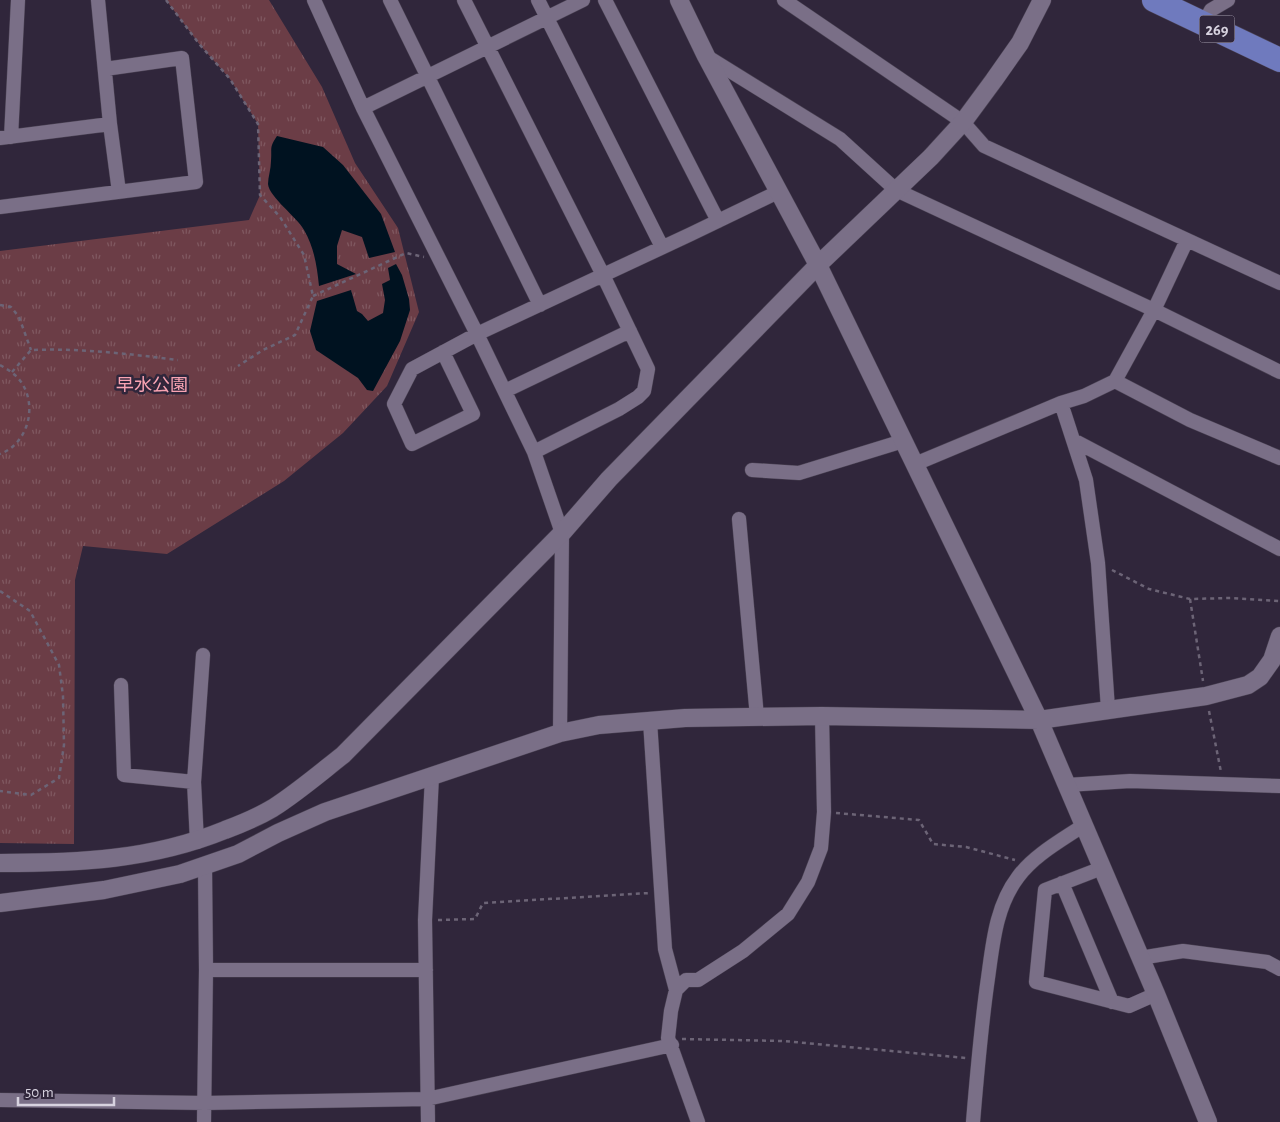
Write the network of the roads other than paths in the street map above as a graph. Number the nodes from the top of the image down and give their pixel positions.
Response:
1 (18, 0) edge
2 (98, 0) edge
3 (314, 0) edge
4 (390, 0) edge
5 (464, 0) edge
6 (538, 0) edge
7 (583, 0) edge
8 (605, 0) edge
9 (679, 0) edge
10 (784, 0) edge
11 (1042, 0) edge
12 (1154, 0) edge
13 (1228, 0) edge
14 (547, 18) junction
15 (1204, 23) junction
16 (488, 47) junction
17 (706, 56) junction
18 (1280, 60) edge
19 (105, 69) junction
20 (428, 77) junction
21 (363, 108) junction
22 (963, 122) junction
23 (110, 124) junction
24 (6, 137) edge
25 (896, 190) junction
26 (119, 192) junction
27 (778, 192) junction
28 (0, 207) edge
29 (718, 221) junction
30 (1187, 240) junction
31 (662, 247) junction
32 (818, 265) junction
33 (603, 274) junction
34 (1280, 283) edge
35 (540, 305) junction
36 (1154, 310) junction
37 (630, 331) junction
38 (477, 334) junction
39 (442, 352) junction
40 (1280, 372) edge
41 (1115, 381) junction
42 (505, 391) junction
43 (1061, 403) junction
44 (904, 440) junction
45 (1073, 440) junction
46 (534, 452) junction
47 (1280, 458) edge
48 (915, 464) junction
49 (752, 470) dead end
50 (740, 519) dead end
51 (562, 533) junction
52 (1280, 549) edge
53 (1280, 636) edge
54 (203, 656) dead end
55 (121, 686) dead end
56 (1108, 709) junction
57 (822, 716) junction
58 (757, 717) junction
59 (1039, 720) junction
60 (650, 721) junction
61 (560, 733) junction
62 (432, 776) junction
63 (194, 782) junction
64 (1067, 785) junction
65 (1280, 786) edge
66 (1084, 825) junction
67 (197, 842) junction
68 (0, 863) edge
69 (206, 865) junction
70 (1102, 868) junction
71 (1062, 883) junction
72 (0, 903) edge
73 (1140, 958) junction
74 (1280, 969) edge
75 (206, 970) junction
76 (426, 970) junction
77 (676, 990) junction
78 (1156, 994) junction
79 (1112, 1002) junction
80 (670, 1042) junction
81 (428, 1099) junction
82 (0, 1100) edge
83 (205, 1103) junction
84 (204, 1122) edge
85 (428, 1122) edge
86 (698, 1122) edge
87 (973, 1122) edge
88 (1208, 1122) edge

1 - 24 street
2 - 19 street
3 - 21 street
4 - 20 street
5 - 16 street
6 - 14 street
7 - 14 street
8 - 29 street
9 - 17 street
10 - 22 street
11 - 22 street
12 - 15 highway, 269
13 - 15 street
14 - 16 street
14 - 31 street
15 - 18 highway, 269
16 - 20 street
16 - 33 street
17 - 25 street
17 - 27 street
19 - 23 street
19 - 26 street
20 - 21 street
20 - 35 street
21 - 38 street
22 - 25 street
22 - 30 street
23 - 24 street
23 - 26 street
25 - 32 street
25 - 36 street
26 - 28 street
27 - 29 street
27 - 32 street
29 - 31 street
30 - 34 street
30 - 36 street
31 - 33 street
32 - 44 street
32 - 51 street
33 - 35 street
33 - 37 street
35 - 38 street
36 - 40 street
36 - 41 street
37 - 42 street
37 - 46 street
38 - 39 street
38 - 42 street
39 - 39 street
41 - 43 street
41 - 47 street
42 - 46 street
43 - 45 street
43 - 48 street
44 - 48 street
44 - 49 street
45 - 52 street
45 - 56 street
46 - 51 street
48 - 59 street
50 - 58 street
51 - 61 street
51 - 67 street
53 - 56 street
54 - 63 street
55 - 63 street
56 - 59 street
57 - 58 street
57 - 59 street
57 - 77 street
58 - 60 street
59 - 64 street
60 - 61 street
60 - 77 street
61 - 62 street
62 - 69 street
62 - 76 street
63 - 67 street
64 - 65 street
64 - 66 street
66 - 70 street
66 - 87 street
67 - 68 street
69 - 72 street
69 - 75 street
70 - 71 street
70 - 73 street
71 - 79 street
71 - 79 street
73 - 74 street
73 - 78 street
75 - 76 street
75 - 83 street
76 - 81 street
77 - 80 street
78 - 79 street
78 - 88 street
80 - 81 street
80 - 86 street
81 - 83 street
81 - 85 street
82 - 83 street
83 - 84 street

